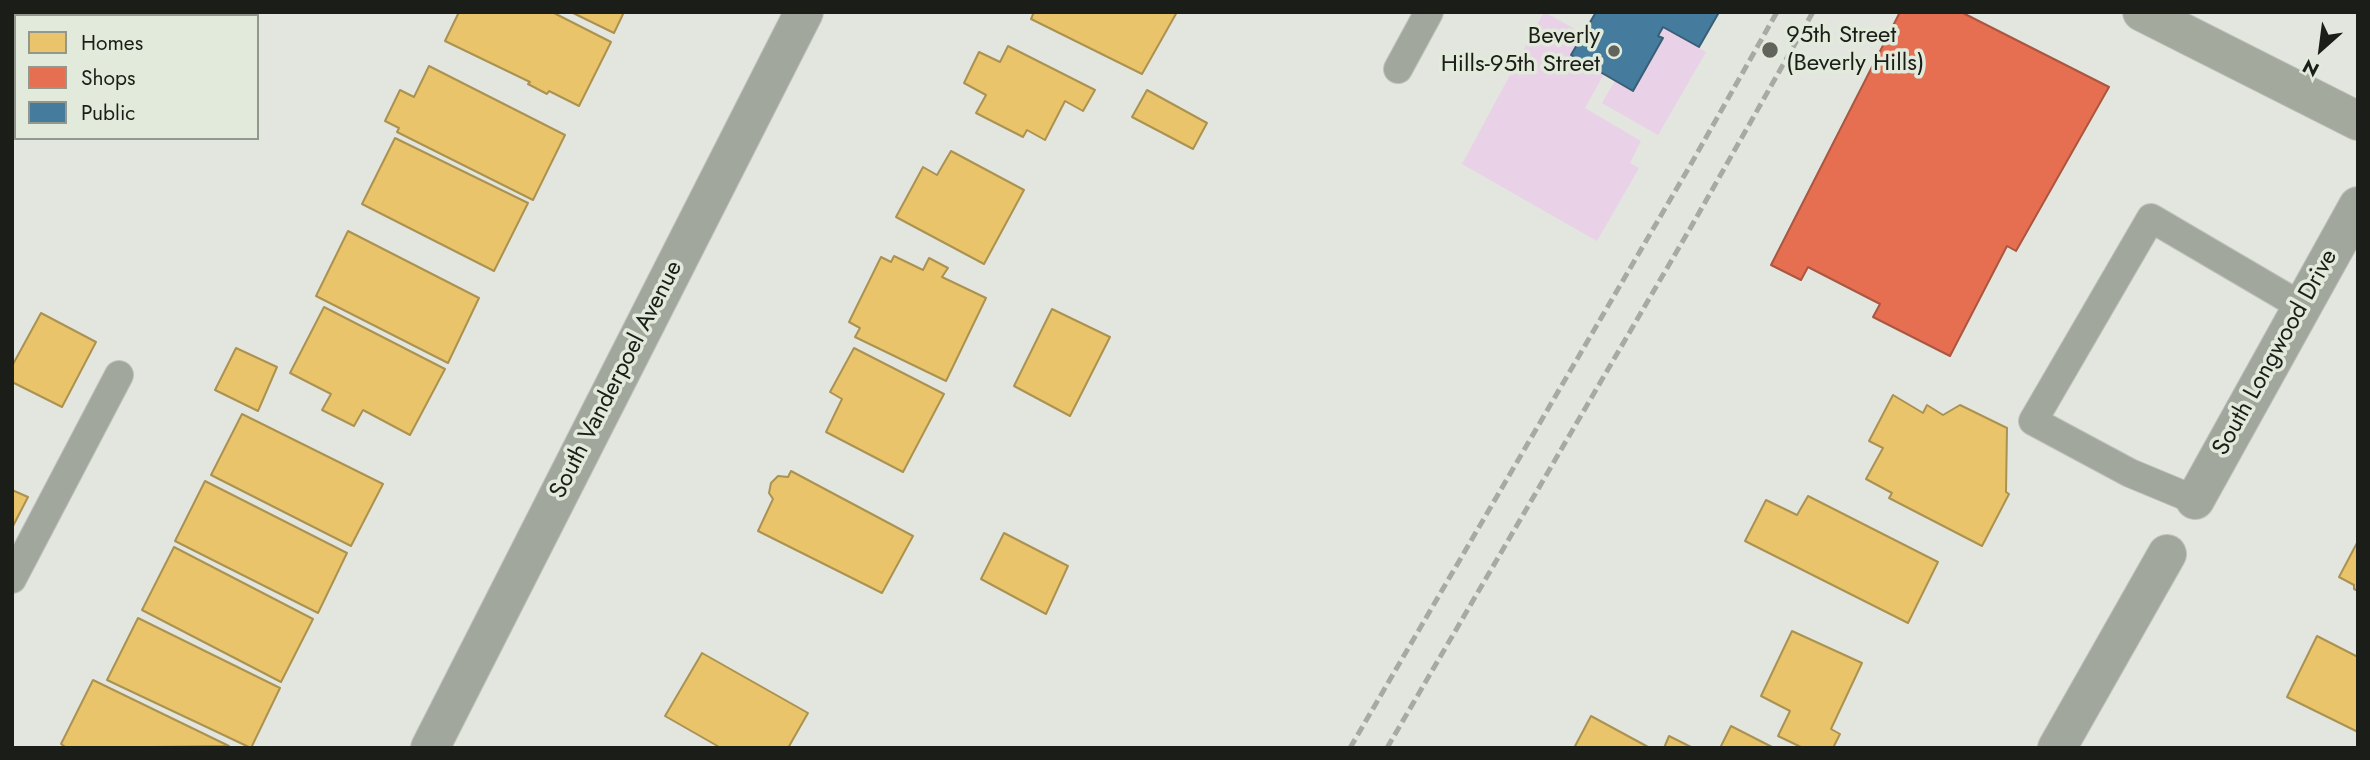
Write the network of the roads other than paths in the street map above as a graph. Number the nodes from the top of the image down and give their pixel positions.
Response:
1 (804, 12) edge
2 (1429, 12) edge
3 (2142, 12) edge
4 (1398, 69) dead end
5 (2358, 121) edge
6 (2358, 206) edge
7 (2301, 306) junction
8 (119, 375) dead end
9 (2195, 500) joint
10 (2166, 554) dead end
11 (12, 579) edge
12 (430, 748) edge
13 (2057, 748) edge

1 - 12 street, South Vanderpoel Avenue
2 - 4 lane
3 - 5 main road
6 - 7 street, South Longwood Drive
7 - 9 street, South Longwood Drive
7 - 9 lane
8 - 11 lane
10 - 13 street

